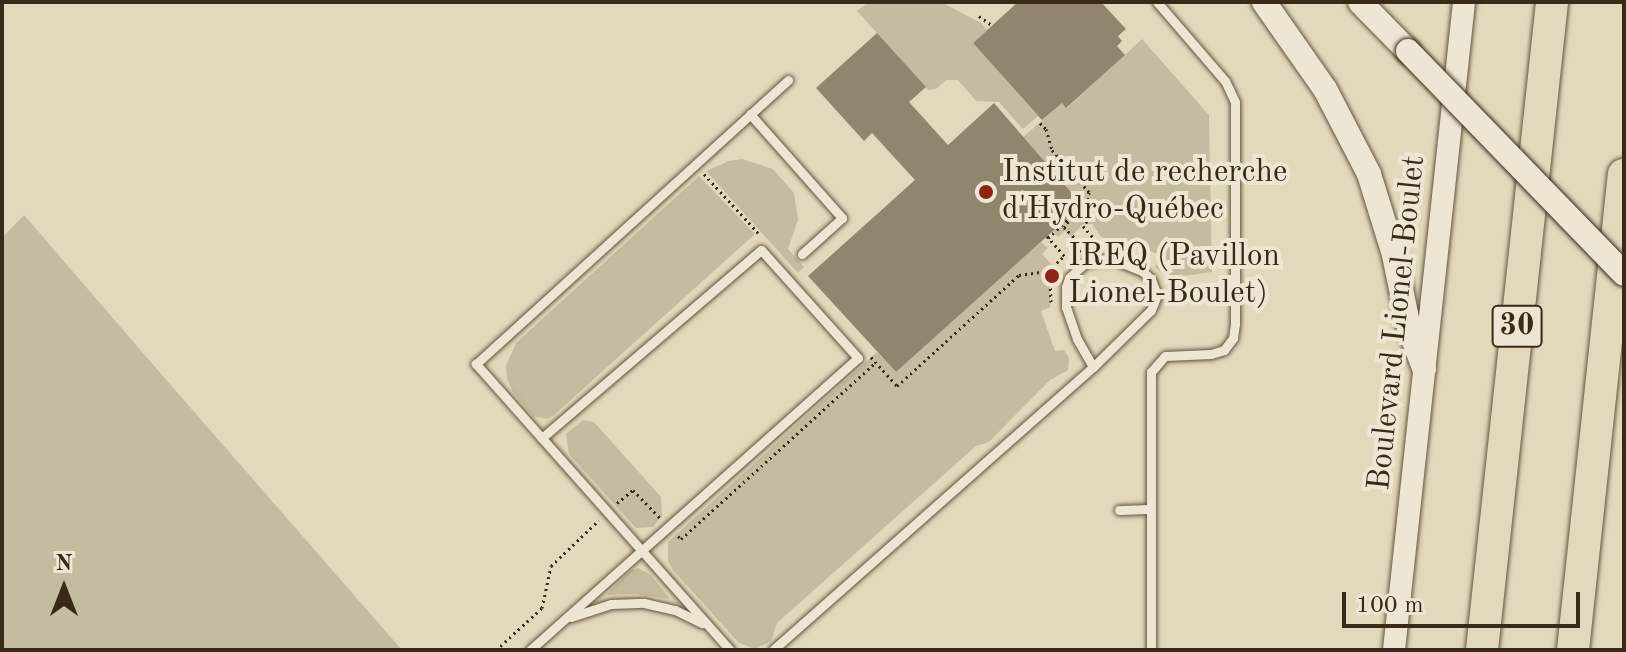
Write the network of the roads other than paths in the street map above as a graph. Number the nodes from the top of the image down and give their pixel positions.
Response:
1 (1157, 2) edge
2 (1264, 2) edge
3 (1360, 2) edge
4 (1464, 2) edge
5 (1552, 2) edge
6 (788, 80) dead end
7 (750, 114) junction
8 (1624, 175) edge
9 (802, 254) dead end
10 (1624, 274) edge
11 (1093, 367) junction
12 (1424, 368) junction
13 (542, 438) junction
14 (1150, 509) junction
15 (1119, 510) dead end
16 (642, 550) junction
17 (564, 619) junction
18 (708, 626) junction
19 (530, 650) edge
20 (730, 650) edge
21 (773, 650) edge
22 (1151, 650) edge
23 (1394, 650) edge
24 (1482, 650) edge
25 (1573, 650) edge

1 - 14 lane
2 - 12 main road
3 - 10 main road, bridge
4 - 12 street, Boulevard Lionel-Boulet
5 - 24 highway, 30
6 - 7 lane
7 - 9 lane
7 - 13 lane
8 - 25 highway
11 - 11 lane
11 - 21 lane
12 - 23 street, Boulevard Lionel-Boulet
13 - 16 lane
13 - 16 lane
14 - 15 lane
14 - 22 lane
16 - 17 lane
16 - 18 lane
17 - 18 lane
17 - 19 lane
18 - 20 lane

